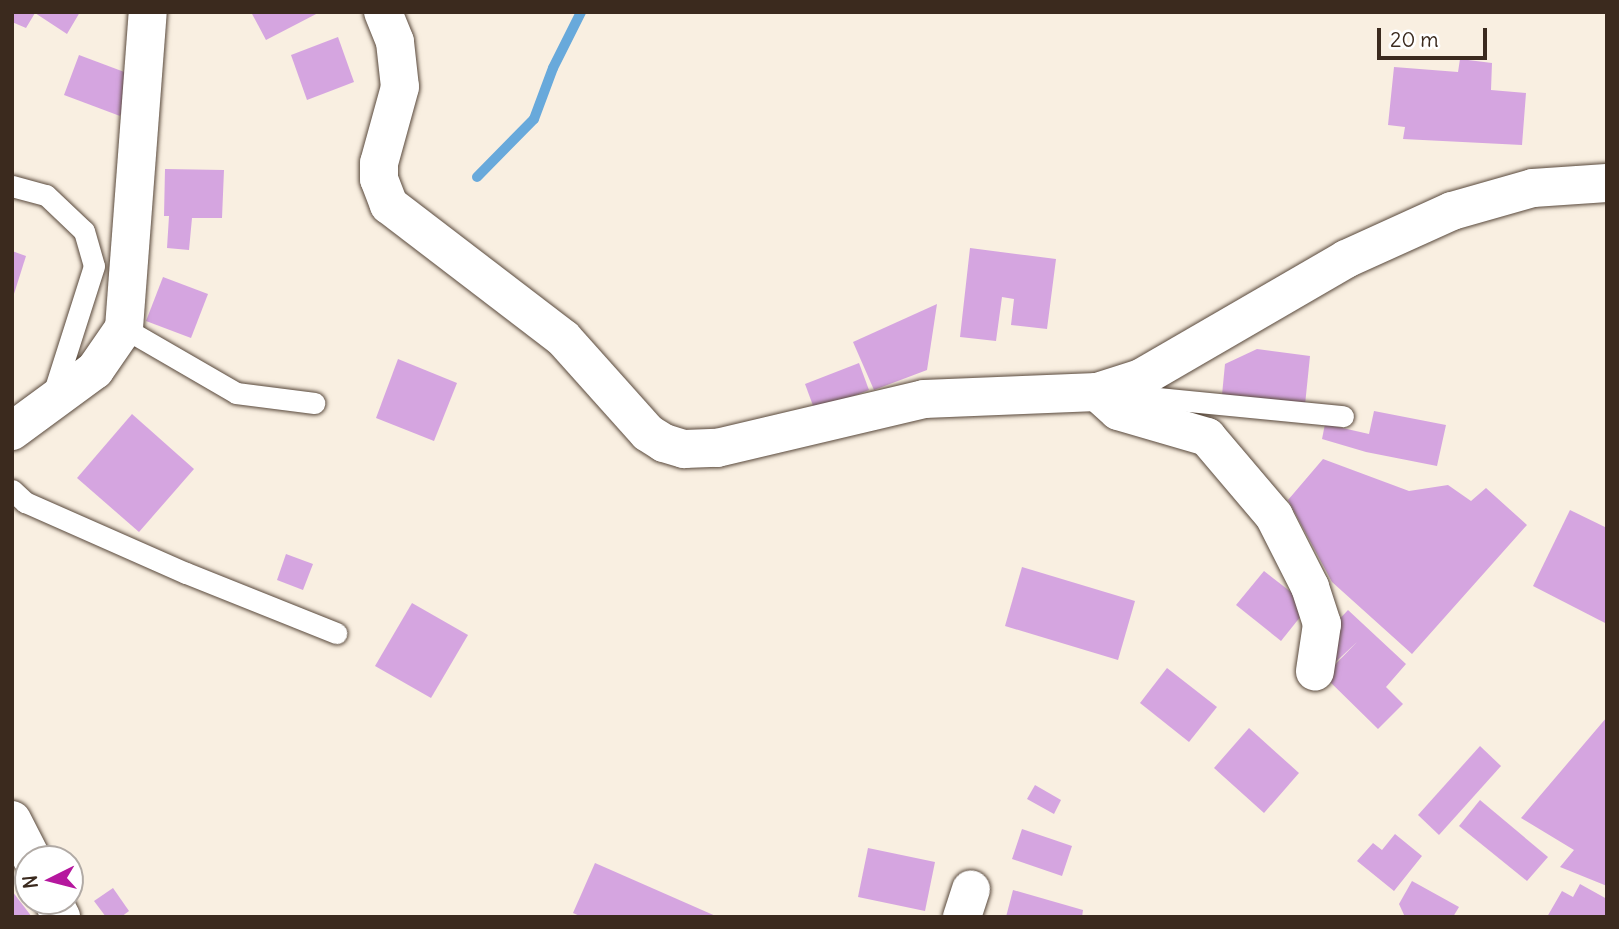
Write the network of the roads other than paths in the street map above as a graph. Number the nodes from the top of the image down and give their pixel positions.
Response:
1 (148, 12) edge
2 (383, 12) edge
3 (1607, 183) edge
4 (12, 186) edge
5 (124, 328) junction
6 (1097, 393) junction
7 (314, 403) dead end
8 (49, 407) junction
9 (1343, 416) dead end
10 (12, 432) edge
11 (12, 490) edge
12 (336, 633) dead end
13 (1315, 671) dead end
14 (12, 820) edge
15 (25, 845) edge

1 - 5 street
2 - 6 street
3 - 6 street
4 - 8 lane
5 - 7 lane
5 - 8 street
6 - 9 lane
6 - 13 street
8 - 10 street
11 - 12 lane
14 - 15 street

